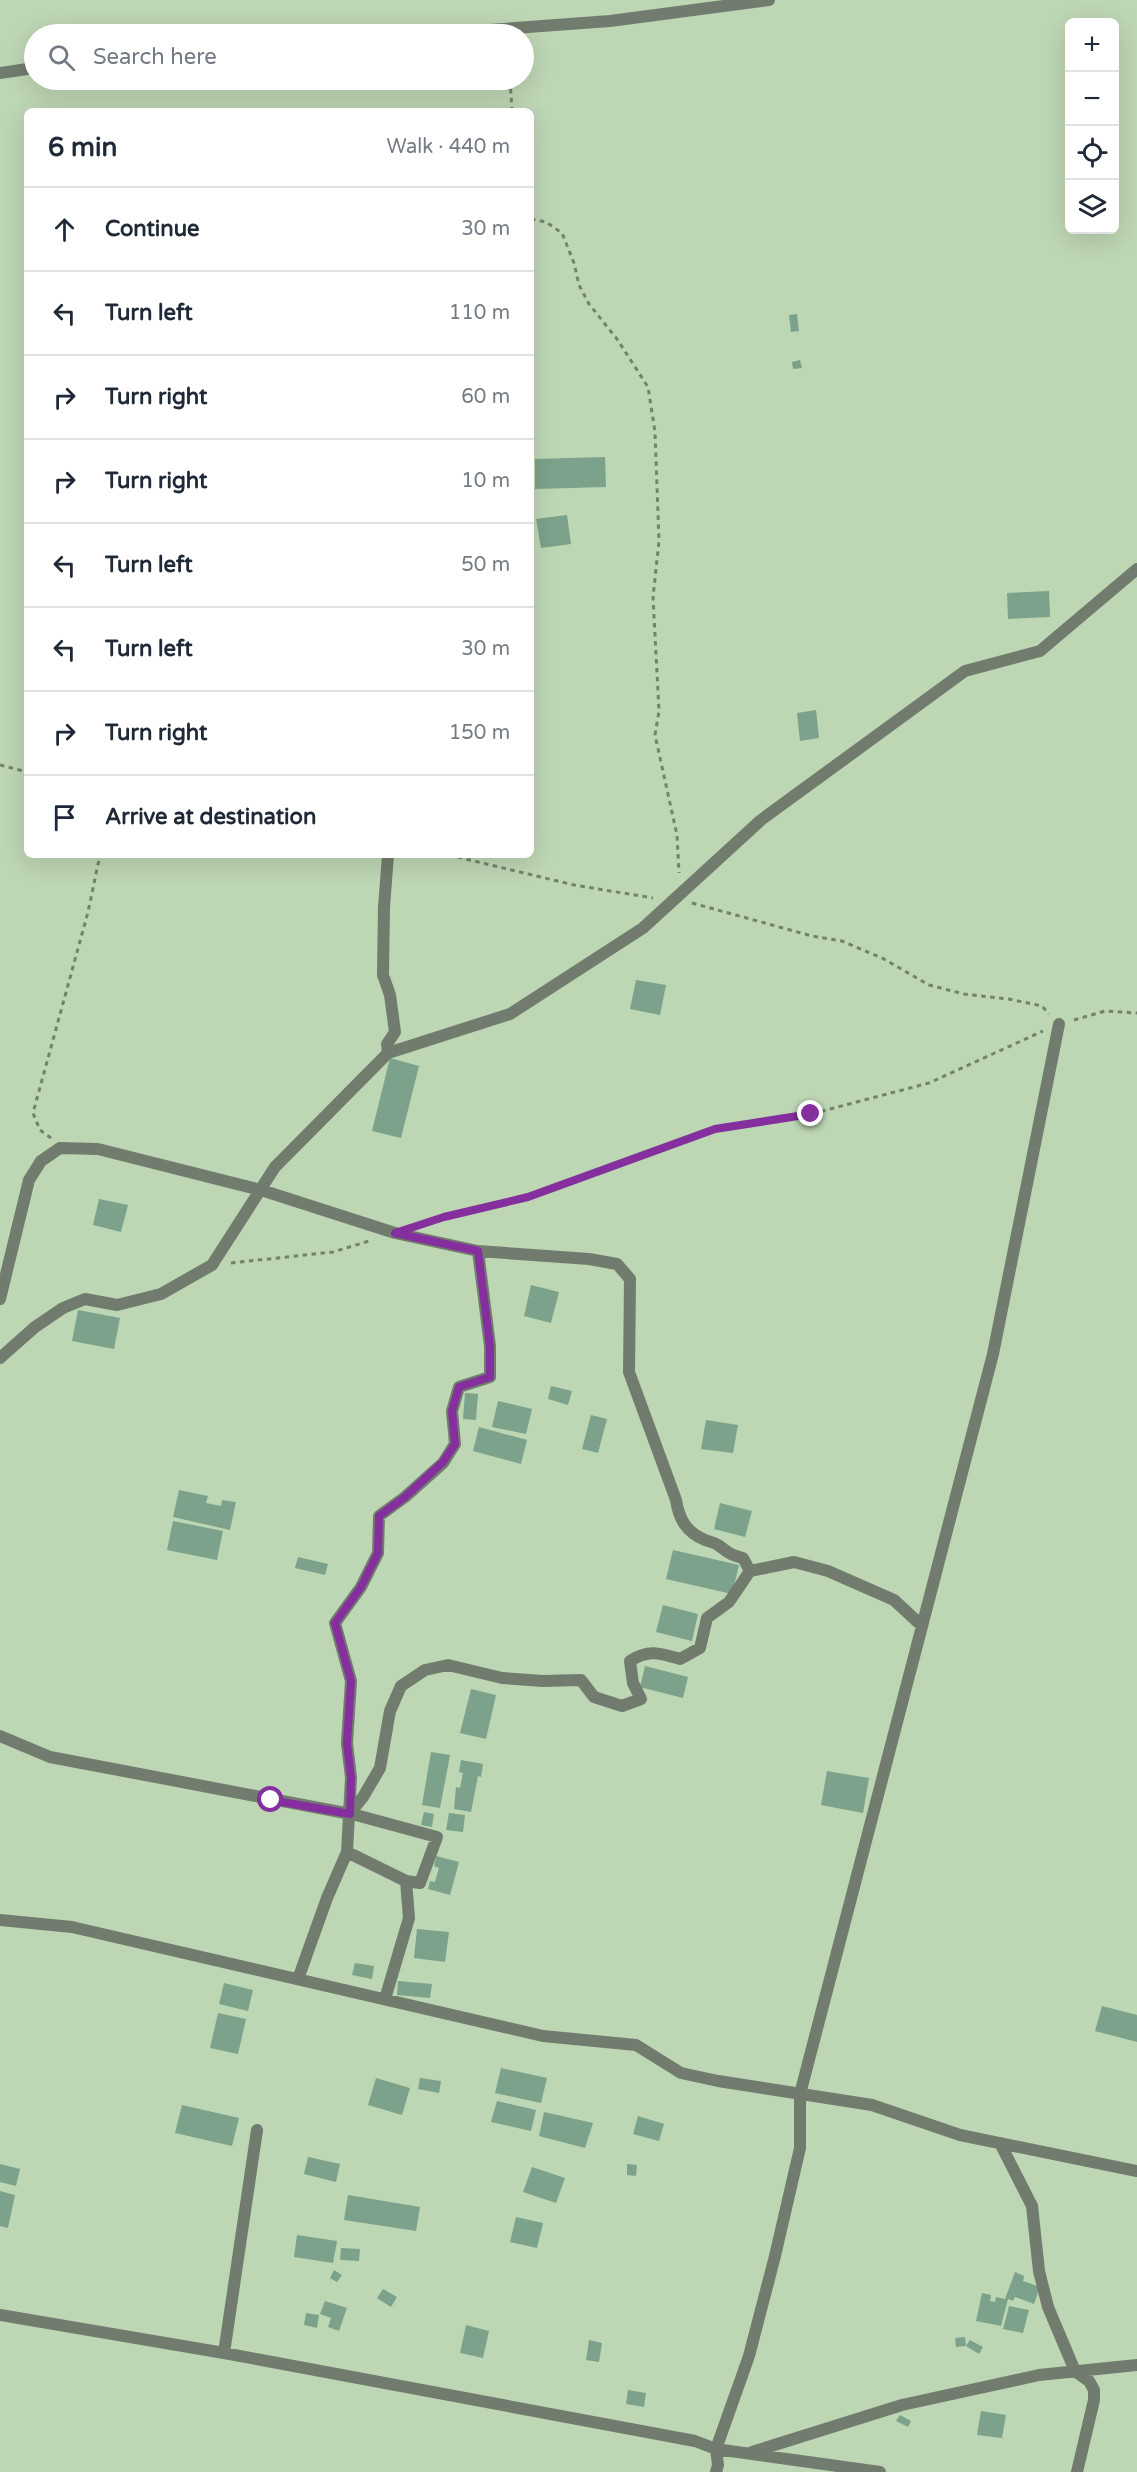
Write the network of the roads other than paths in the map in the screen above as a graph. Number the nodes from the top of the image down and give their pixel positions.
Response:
1 (769, 0) edge
2 (534, 27) edge
3 (24, 69) edge
4 (0, 73) edge
5 (1137, 569) edge
6 (388, 858) edge
7 (1059, 1024) road end
8 (388, 1053) junction
9 (261, 1190) junction
10 (478, 1251) junction
11 (0, 1299) edge
12 (0, 1358) edge
13 (750, 1571) junction
14 (922, 1626) junction
15 (0, 1736) edge
16 (350, 1814) junction
17 (347, 1852) junction
18 (406, 1881) junction
19 (0, 1920) edge
20 (298, 1979) junction
21 (385, 1999) junction
22 (800, 2094) junction
23 (257, 2130) dead end
24 (1000, 2143) junction
25 (1137, 2171) edge
26 (0, 2315) edge
27 (224, 2353) junction
28 (1137, 2365) edge
29 (1075, 2371) junction
30 (716, 2449) junction
31 (748, 2453) junction
32 (716, 2472) edge
33 (880, 2472) edge
34 (1077, 2472) edge

1 - 2 street
3 - 4 street
5 - 8 street
6 - 8 street
7 - 14 street
8 - 9 street
9 - 10 street
9 - 11 street
9 - 12 street
10 - 13 street
10 - 16 street
13 - 14 street
13 - 16 street
14 - 22 street
15 - 16 street
16 - 17 street
16 - 18 street
17 - 18 street
17 - 20 street
18 - 21 street
19 - 20 street
20 - 21 street
21 - 22 street
22 - 24 street
22 - 30 street
23 - 27 street
24 - 25 street
24 - 29 street
26 - 27 street
27 - 30 street
28 - 29 street
29 - 31 street
29 - 34 street
30 - 31 street
30 - 32 street
31 - 33 street

